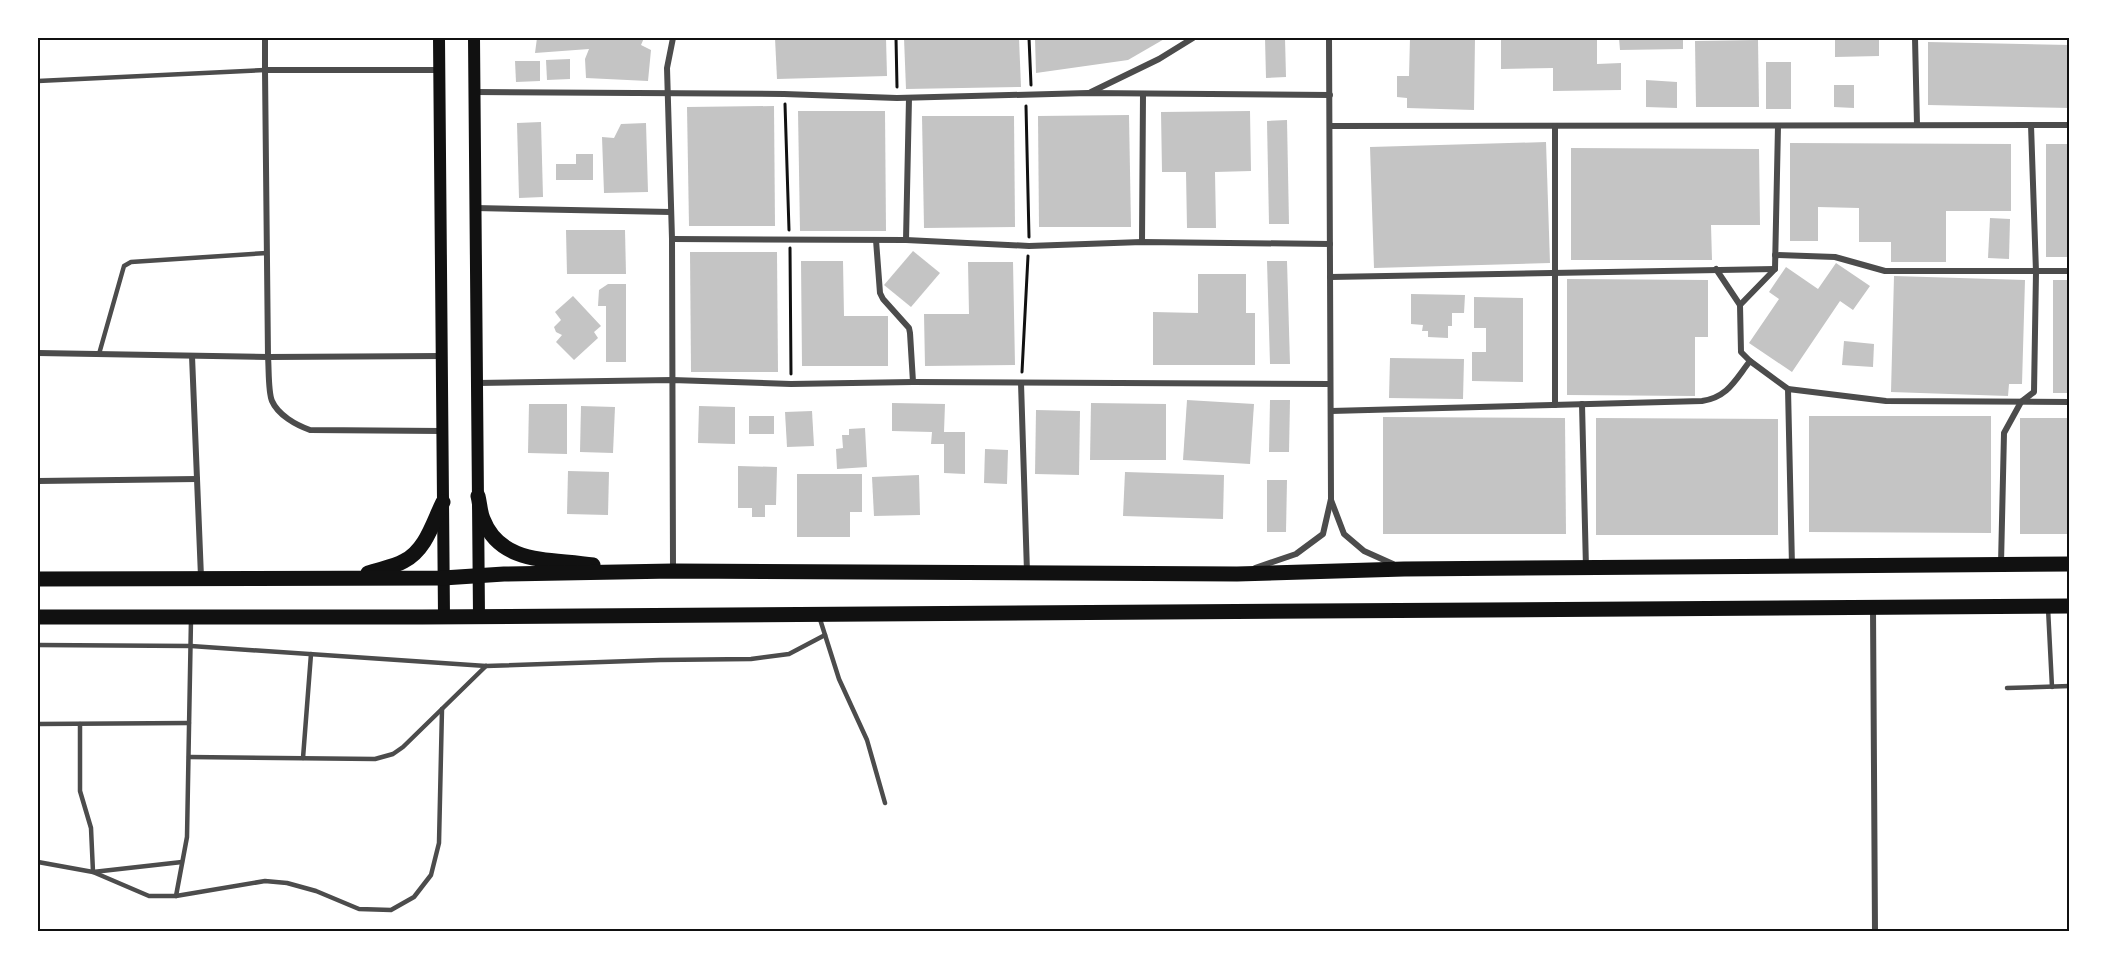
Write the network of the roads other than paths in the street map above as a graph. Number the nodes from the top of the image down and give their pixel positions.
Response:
1 (265, 38) edge
2 (439, 38) edge
3 (474, 38) edge
4 (673, 38) edge
5 (1193, 38) edge
6 (1329, 38) edge
7 (1915, 38) edge
8 (265, 70) junction
9 (439, 70) junction
10 (38, 81) edge
11 (475, 92) junction
12 (1088, 93) junction
13 (668, 94) junction
14 (1143, 94) junction
15 (1329, 95) junction
16 (909, 98) junction
17 (2031, 125) junction
18 (2070, 125) edge
19 (1330, 126) junction
20 (1555, 126) junction
21 (1778, 126) junction
22 (1917, 126) junction
23 (475, 208) junction
24 (671, 212) junction
25 (672, 239) junction
26 (876, 240) junction
27 (906, 240) junction
28 (1142, 242) junction
29 (1330, 244) junction
30 (267, 252) junction
31 (1775, 255) junction
32 (1775, 268) junction
33 (1716, 269) junction
34 (2070, 271) edge
35 (1555, 272) junction
36 (2036, 272) junction
37 (1330, 276) junction
38 (1740, 305) junction
39 (38, 353) edge
40 (99, 354) junction
41 (192, 356) junction
42 (268, 357) junction
43 (442, 357) junction
44 (1750, 361) junction
45 (672, 380) junction
46 (913, 382) junction
47 (477, 383) junction
48 (1021, 383) junction
49 (1330, 384) junction
50 (1788, 389) junction
51 (2021, 402) junction
52 (2070, 402) edge
53 (1582, 404) junction
54 (1555, 405) junction
55 (1330, 411) junction
56 (442, 431) junction
57 (197, 479) junction
58 (38, 481) edge
59 (478, 496) junction
60 (1331, 499) junction
61 (443, 502) junction
62 (2001, 564) junction
63 (2070, 564) edge
64 (1792, 566) junction
65 (1586, 568) junction
66 (1404, 569) junction
67 (634, 572) junction
68 (673, 572) junction
69 (1027, 572) junction
70 (1237, 574) junction
71 (479, 576) junction
72 (201, 578) junction
73 (349, 578) junction
74 (443, 578) junction
75 (38, 579) edge
76 (2048, 606) junction
77 (2070, 606) edge
78 (1873, 608) junction
79 (818, 614) junction
80 (191, 616) junction
81 (444, 616) junction
82 (479, 616) junction
83 (38, 617) edge
84 (825, 635) junction
85 (38, 645) edge
86 (191, 646) junction
87 (310, 654) junction
88 (486, 666) junction
89 (2070, 686) edge
90 (2052, 687) junction
91 (2007, 688) dead end
92 (442, 709) junction
93 (189, 723) junction
94 (38, 724) edge
95 (80, 724) junction
96 (189, 757) junction
97 (303, 758) junction
98 (885, 803) dead end
99 (38, 862) edge
100 (182, 862) junction
101 (93, 872) junction
102 (176, 896) junction
103 (1875, 932) edge

1 - 8 street
2 - 9 main road
3 - 11 main road
4 - 13 street
5 - 12 street
6 - 15 street
7 - 22 street
8 - 9 street
8 - 10 lane
8 - 30 street
9 - 43 main road
11 - 13 street
11 - 23 main road
12 - 14 street
12 - 16 street
13 - 16 street
13 - 24 street
14 - 15 street
14 - 28 street
15 - 19 street
16 - 27 street
17 - 18 street
17 - 22 street
17 - 36 street
19 - 20 street
19 - 29 street
20 - 21 street
20 - 35 street
21 - 22 street
21 - 31 street
23 - 24 street
23 - 47 main road
24 - 25 street
25 - 26 street
25 - 45 street
26 - 27 street
26 - 46 street
27 - 28 street
28 - 29 street
29 - 37 street
30 - 40 lane
30 - 42 street
31 - 32 street
31 - 36 street
32 - 33 street
32 - 38 street
33 - 35 street
33 - 38 street
34 - 36 street
35 - 37 street
35 - 54 street
36 - 51 street
37 - 49 street
38 - 44 street
39 - 40 street
40 - 41 street
41 - 42 street
41 - 57 street
42 - 43 street
42 - 56 street
43 - 56 main road
44 - 50 street
44 - 53 street
45 - 46 street
45 - 47 street
45 - 68 street
46 - 48 street
47 - 59 main road
48 - 49 street
48 - 69 street
49 - 55 street
50 - 51 street
50 - 64 street
51 - 52 street
51 - 62 street
53 - 54 street
53 - 65 street
54 - 55 street
55 - 60 street
56 - 61 main road
57 - 58 street
57 - 72 street
59 - 67 main road
59 - 71 main road
60 - 66 street
60 - 70 street
61 - 73 main road
61 - 74 main road
62 - 63 main road
62 - 64 main road
64 - 65 main road
65 - 66 main road
66 - 70 main road
67 - 68 main road
67 - 71 main road
68 - 69 main road
69 - 70 main road
71 - 74 main road
71 - 82 main road
72 - 73 main road
72 - 75 main road
73 - 74 main road
74 - 81 main road
76 - 77 main road
76 - 78 main road
76 - 90 lane
78 - 79 main road
78 - 103 street
79 - 82 main road
79 - 84 lane
80 - 81 main road
80 - 83 main road
80 - 86 lane
81 - 82 main road
84 - 88 lane
84 - 98 lane
85 - 86 lane
86 - 87 lane
86 - 93 lane
87 - 88 lane
87 - 97 lane
88 - 92 lane
89 - 90 lane
90 - 91 lane
92 - 97 lane
92 - 102 lane
93 - 95 lane
93 - 96 lane
94 - 95 lane
95 - 101 lane
96 - 97 lane
96 - 100 lane
99 - 101 lane
100 - 101 lane
100 - 102 lane
101 - 102 lane

